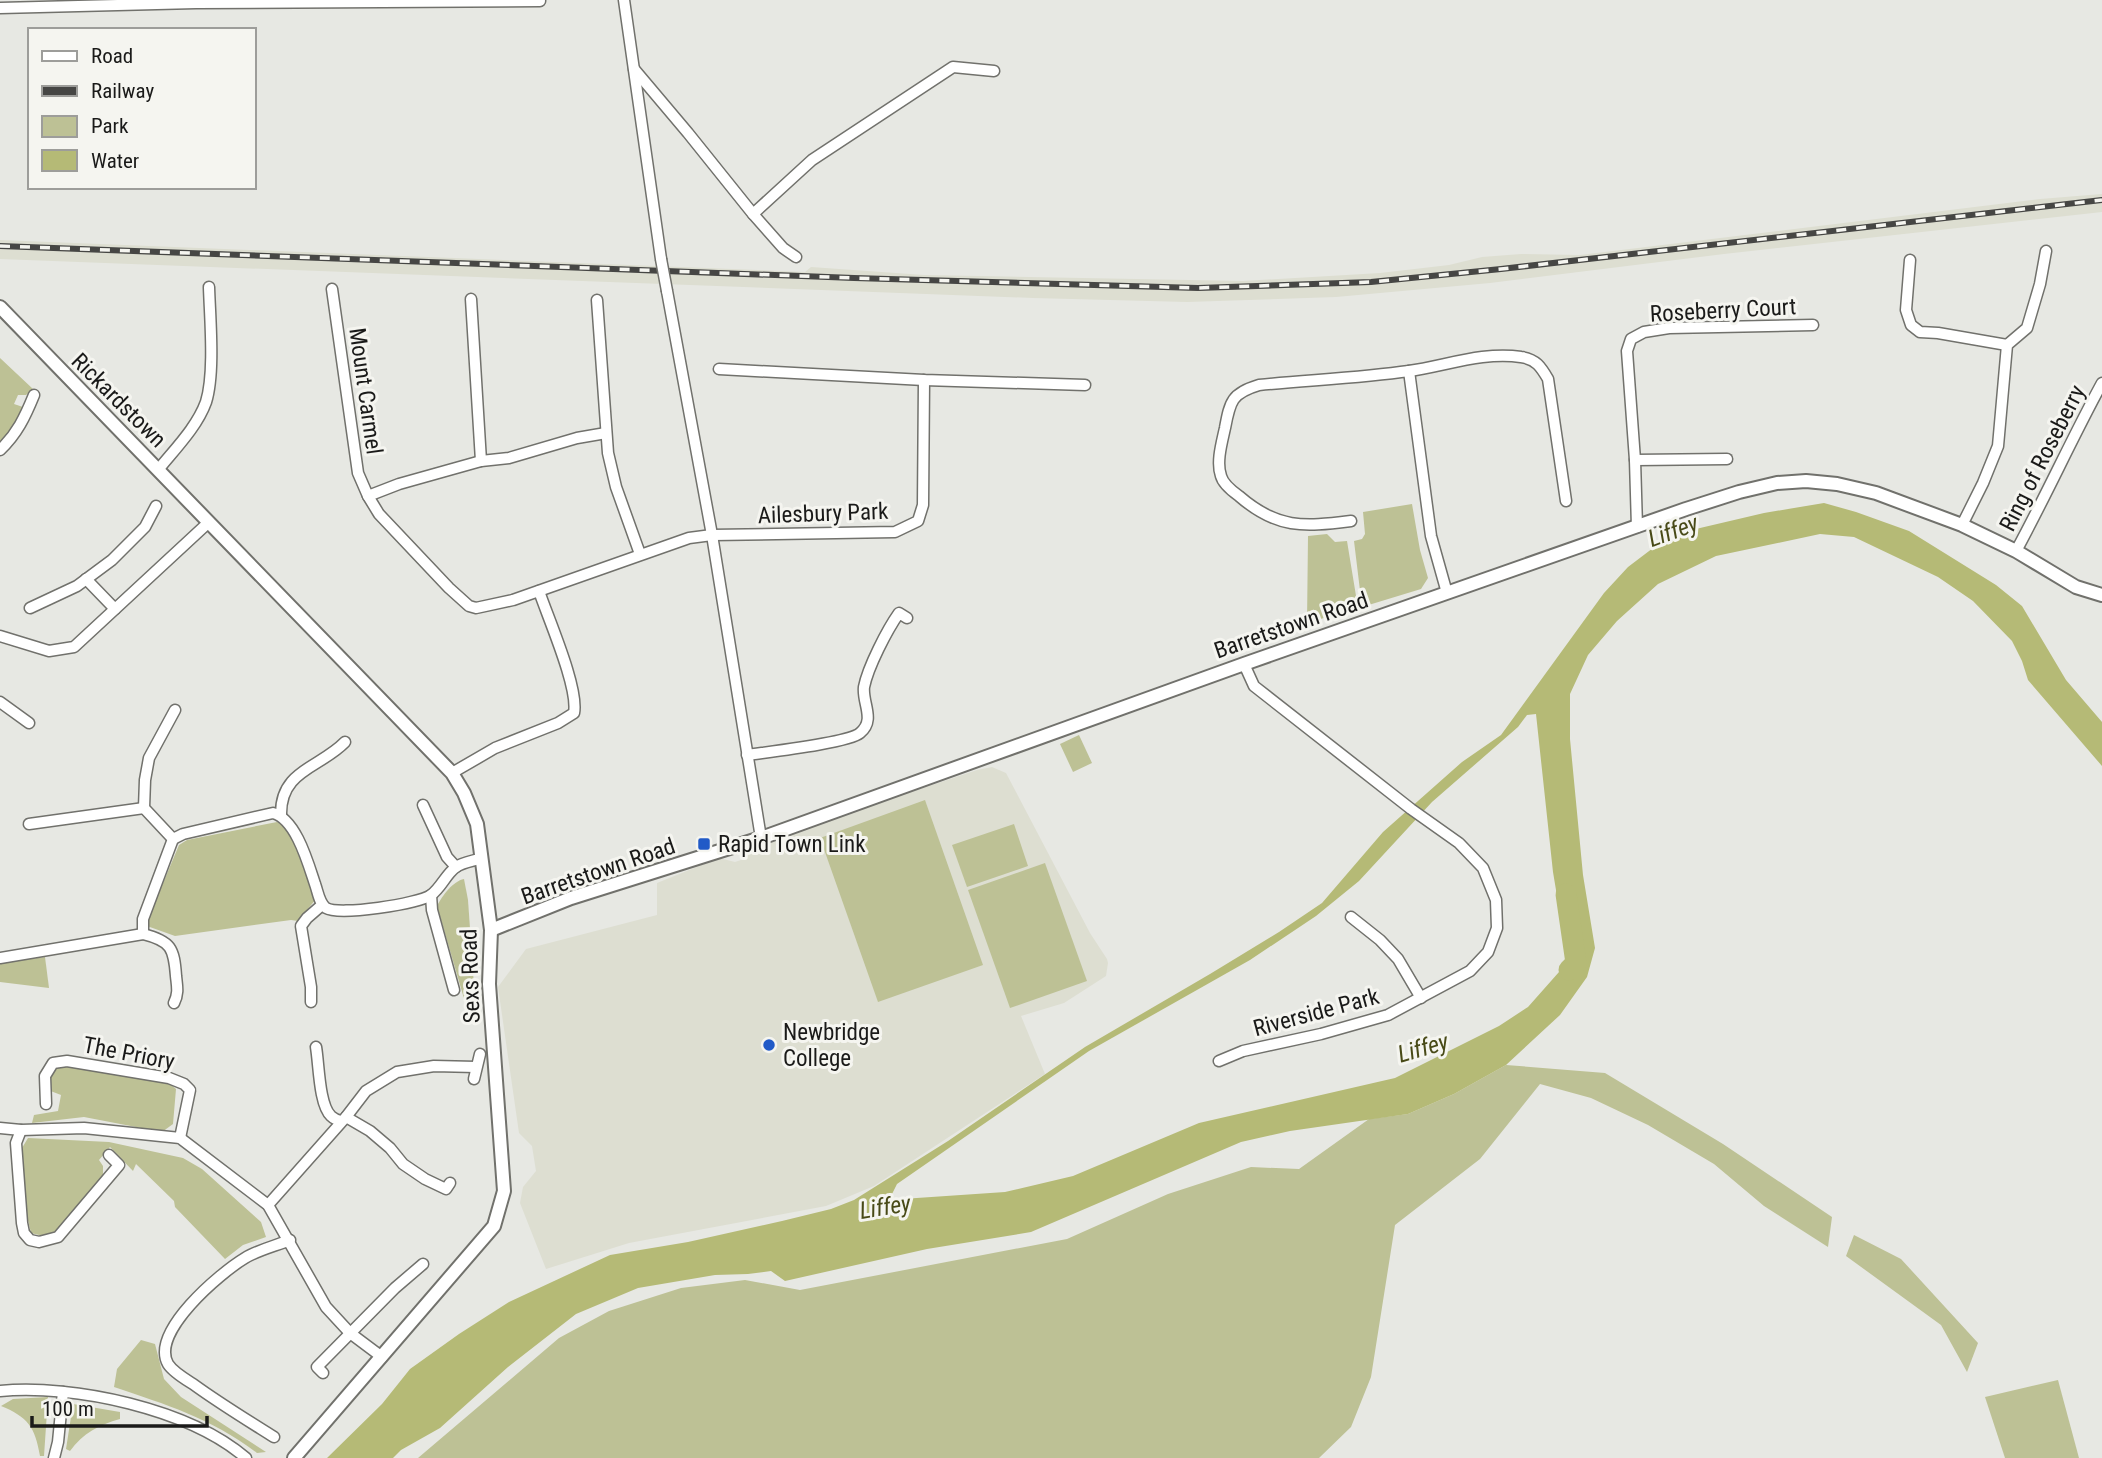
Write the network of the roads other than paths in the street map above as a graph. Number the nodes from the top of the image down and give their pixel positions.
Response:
1 (624, 0) edge
2 (540, 1) edge
3 (196, 2) edge
4 (0, 8) edge
5 (634, 68) junction
6 (994, 71) dead end
7 (753, 214) junction
8 (2046, 251) dead end
9 (796, 257) dead end
10 (1910, 260) dead end
11 (209, 287) dead end
12 (332, 289) dead end
13 (471, 299) dead end
14 (597, 300) dead end
15 (0, 307) edge
16 (1812, 325) dead end
17 (2007, 345) junction
18 (719, 369) dead end
19 (1409, 371) junction
20 (924, 380) junction
21 (2102, 383) edge
22 (1085, 385) dead end
23 (34, 395) dead end
24 (606, 433) junction
25 (0, 450) edge
26 (1727, 459) dead end
27 (1635, 460) junction
28 (481, 461) junction
29 (158, 470) junction
30 (368, 496) junction
31 (1566, 500) dead end
32 (156, 506) dead end
33 (209, 522) junction
34 (1351, 522) dead end
35 (1962, 525) junction
36 (1637, 527) junction
37 (712, 535) junction
38 (2016, 551) junction
39 (640, 554) junction
40 (86, 579) junction
41 (539, 592) junction
42 (1447, 593) junction
43 (2102, 595) edge
44 (30, 608) dead end
45 (115, 609) junction
46 (907, 618) dead end
47 (0, 636) edge
48 (1244, 664) junction
49 (0, 702) edge
50 (175, 710) dead end
51 (29, 723) dead end
52 (345, 742) dead end
53 (747, 755) junction
54 (452, 773) junction
55 (423, 805) dead end
56 (145, 808) junction
57 (281, 815) junction
58 (29, 824) dead end
59 (761, 838) junction
60 (173, 839) junction
61 (482, 858) junction
62 (456, 867) junction
63 (431, 895) junction
64 (322, 905) junction
65 (1351, 916) dead end
66 (491, 930) junction
67 (143, 934) junction
68 (0, 958) edge
69 (454, 990) dead end
70 (1421, 998) junction
71 (311, 1002) dead end
72 (174, 1003) dead end
73 (316, 1047) dead end
74 (480, 1054) dead end
75 (1219, 1061) dead end
76 (476, 1067) junction
77 (474, 1079) dead end
78 (46, 1104) dead end
79 (344, 1119) junction
80 (0, 1128) edge
81 (21, 1130) junction
82 (180, 1138) junction
83 (109, 1154) dead end
84 (450, 1183) dead end
85 (268, 1205) junction
86 (290, 1240) junction
87 (423, 1264) dead end
88 (350, 1333) junction
89 (382, 1357) junction
90 (323, 1373) dead end
91 (0, 1391) edge
92 (64, 1392) junction
93 (253, 1424) junction
94 (246, 1434) dead end
95 (274, 1437) dead end
96 (54, 1458) edge
97 (246, 1458) edge
98 (294, 1458) edge

1 - 5 street
2 - 3 street
3 - 4 street
5 - 7 street
5 - 37 street, bridge
6 - 7 street
7 - 9 street
8 - 17 street
10 - 17 street
11 - 29 street
12 - 30 street, Mount Carmel
13 - 28 street
14 - 24 street
15 - 29 street, Rickardstown
16 - 27 street, Roseberry Court
17 - 35 street
18 - 20 street
19 - 31 street
19 - 34 street
19 - 42 street
20 - 22 street
20 - 37 street, Ailesbury Park
21 - 38 street, Ring of Roseberry
23 - 25 street
24 - 28 street, Mount Carmel
24 - 39 street
26 - 27 street
27 - 36 street, Roseberry Court
28 - 30 street, Mount Carmel
29 - 33 street, Rickardstown
30 - 41 street, Mount Carmel
32 - 40 street
33 - 45 street
33 - 54 street, Sexs Road
35 - 36 street, Barretstown Road
35 - 38 street, Barretstown Road
36 - 42 street, Barretstown Road
37 - 39 street, Mount Carmel
37 - 53 street
38 - 43 street, Barretstown Road
39 - 41 street, Mount Carmel
40 - 44 street
40 - 45 street
41 - 54 street
42 - 48 street, Barretstown Road
45 - 47 street
46 - 53 street
48 - 59 street, Barretstown Road
48 - 70 street, Riverside Park
49 - 51 street
50 - 56 street
52 - 57 street
53 - 59 street
54 - 61 street, Sexs Road
55 - 62 street
56 - 58 street
56 - 60 street
57 - 60 street
57 - 64 street
59 - 66 street, Barretstown Road
60 - 67 street
61 - 62 street
61 - 66 street, Sexs Road
62 - 63 street
63 - 64 street
63 - 69 street
64 - 71 street
65 - 70 street, Riverside Park
66 - 89 street, Sexs Road
67 - 68 street
67 - 72 street
70 - 75 street, Riverside Park
73 - 79 street
74 - 76 street
76 - 77 street
76 - 79 street
78 - 82 street, The Priory
79 - 84 street
79 - 85 street
80 - 81 street
81 - 82 street
81 - 83 street
82 - 85 street
85 - 86 street
86 - 88 street
86 - 93 street
87 - 88 street
88 - 89 street
88 - 90 street
89 - 98 street, Sexs Road
91 - 92 street
92 - 96 street
92 - 97 street
93 - 94 street
93 - 95 street

